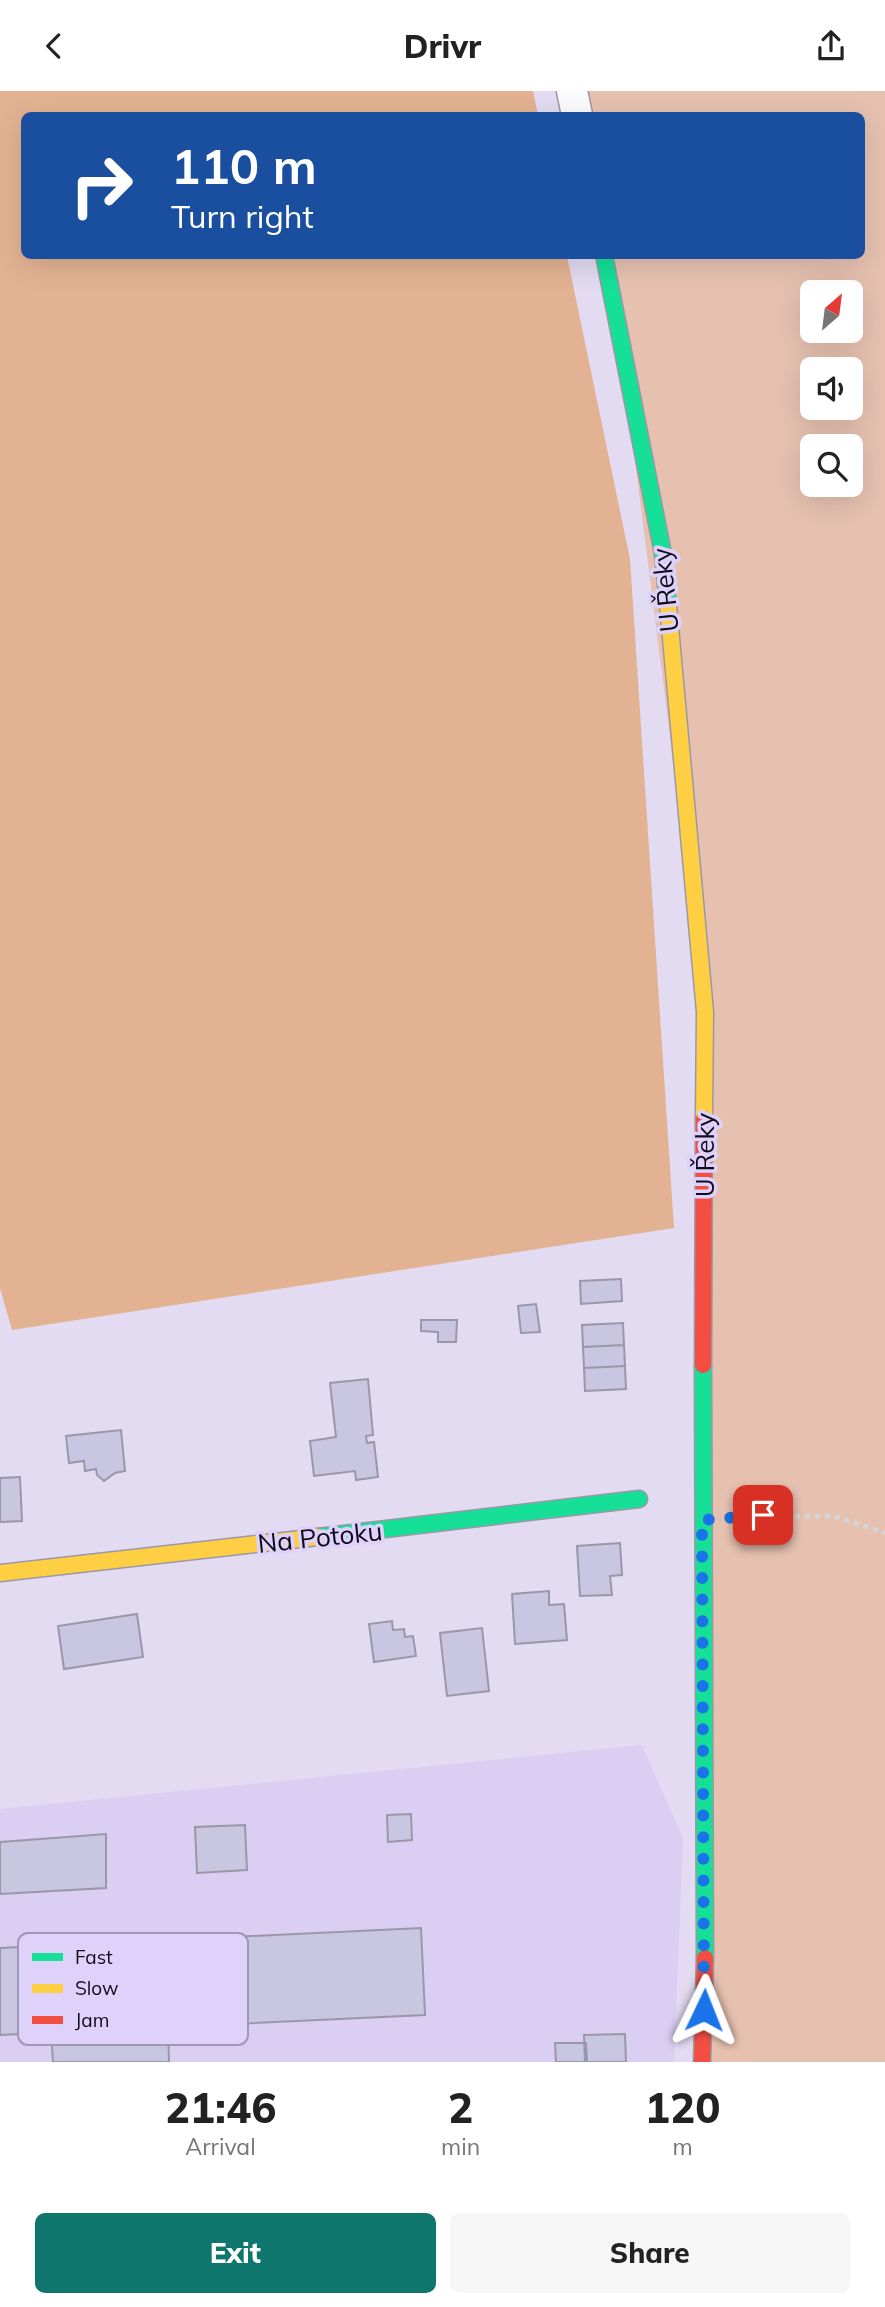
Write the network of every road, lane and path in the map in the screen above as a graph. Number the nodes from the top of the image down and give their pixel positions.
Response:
1 (572, 91) edge
2 (576, 112) edge
3 (605, 259) edge
4 (639, 1499) dead end
5 (702, 1520) junction
6 (885, 1533) edge
7 (0, 1573) edge
8 (702, 2062) edge

1 - 2 street
3 - 5 street, U Řeky
4 - 7 street, Na Potoku
5 - 6 path
5 - 8 street, U Řeky

